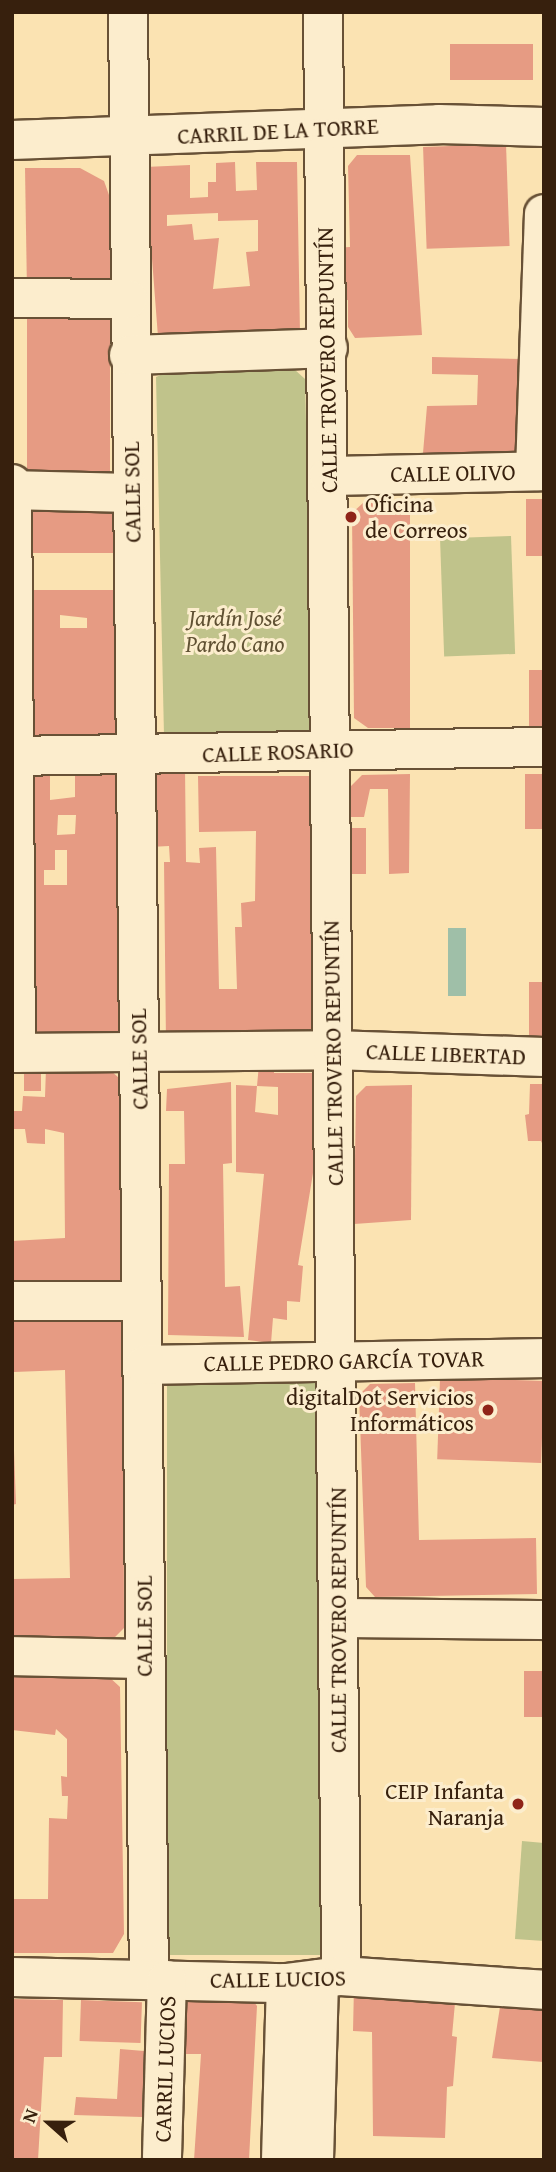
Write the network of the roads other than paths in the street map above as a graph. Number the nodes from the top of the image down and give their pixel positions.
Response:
1 (128, 12) edge
2 (323, 12) edge
3 (544, 127) edge
4 (323, 129) junction
5 (127, 139) junction
6 (12, 140) edge
7 (544, 214) edge
8 (542, 282) edge
9 (12, 298) edge
10 (128, 299) junction
11 (328, 348) junction
12 (129, 355) junction
13 (539, 471) edge
14 (329, 476) junction
15 (12, 484) edge
16 (12, 490) edge
17 (132, 492) junction
18 (544, 747) edge
19 (330, 750) junction
20 (15, 756) edge
21 (133, 756) junction
22 (333, 1050) junction
23 (139, 1052) junction
24 (14, 1054) edge
25 (544, 1057) edge
26 (12, 1301) edge
27 (141, 1301) junction
28 (544, 1358) edge
29 (336, 1362) junction
30 (145, 1364) junction
31 (339, 1618) junction
32 (544, 1620) edge
33 (12, 1656) edge
34 (143, 1659) junction
35 (12, 1977) edge
36 (315, 1979) junction
37 (158, 1980) junction
38 (544, 1990) edge
39 (162, 2157) dead end
40 (281, 2160) edge
41 (314, 2160) edge

1 - 5 street, CALLE SOL
2 - 4 street, CALLE TROVERO REPUNTÍN
3 - 4 street, CARRIL DE LA TORRE
4 - 5 street, CARRIL DE LA TORRE
4 - 11 street, CALLE TROVERO REPUNTÍN
5 - 6 street, CARRIL DE LA TORRE
5 - 10 street, CALLE SOL
7 - 8 street, CALLE OLIVO
8 - 13 street, CALLE OLIVO
9 - 10 street
10 - 12 street, CALLE SOL
11 - 12 street
11 - 14 street, CALLE TROVERO REPUNTÍN
12 - 17 street, CALLE SOL
13 - 14 street, CALLE OLIVO
14 - 19 street, CALLE TROVERO REPUNTÍN
15 - 16 street
16 - 17 street
16 - 20 street
17 - 21 street, CALLE SOL
18 - 19 street, CALLE ROSARIO
19 - 21 street, CALLE ROSARIO
19 - 22 street, CALLE TROVERO REPUNTÍN
20 - 21 street, CALLE ROSARIO
20 - 24 street
21 - 23 street, CALLE SOL
22 - 23 street, CALLE LIBERTAD
22 - 25 street, CALLE LIBERTAD
22 - 29 street, CALLE TROVERO REPUNTÍN
23 - 24 street, CALLE LIBERTAD
23 - 27 street, CALLE SOL
26 - 27 street
27 - 30 street, CALLE SOL
28 - 29 street, CALLE PEDRO GARCÍA TOVAR
29 - 30 street, CALLE PEDRO GARCÍA TOVAR
29 - 31 street, CALLE TROVERO REPUNTÍN
30 - 34 street, CALLE SOL
31 - 32 street
31 - 36 street, CALLE TROVERO REPUNTÍN
33 - 34 street
34 - 37 street, CALLE SOL
35 - 37 street, CALLE LUCIOS
36 - 37 street, CALLE LUCIOS
36 - 38 street, CALLE LUCIOS
36 - 40 street
36 - 41 street
37 - 39 street, CARRIL LUCIOS

